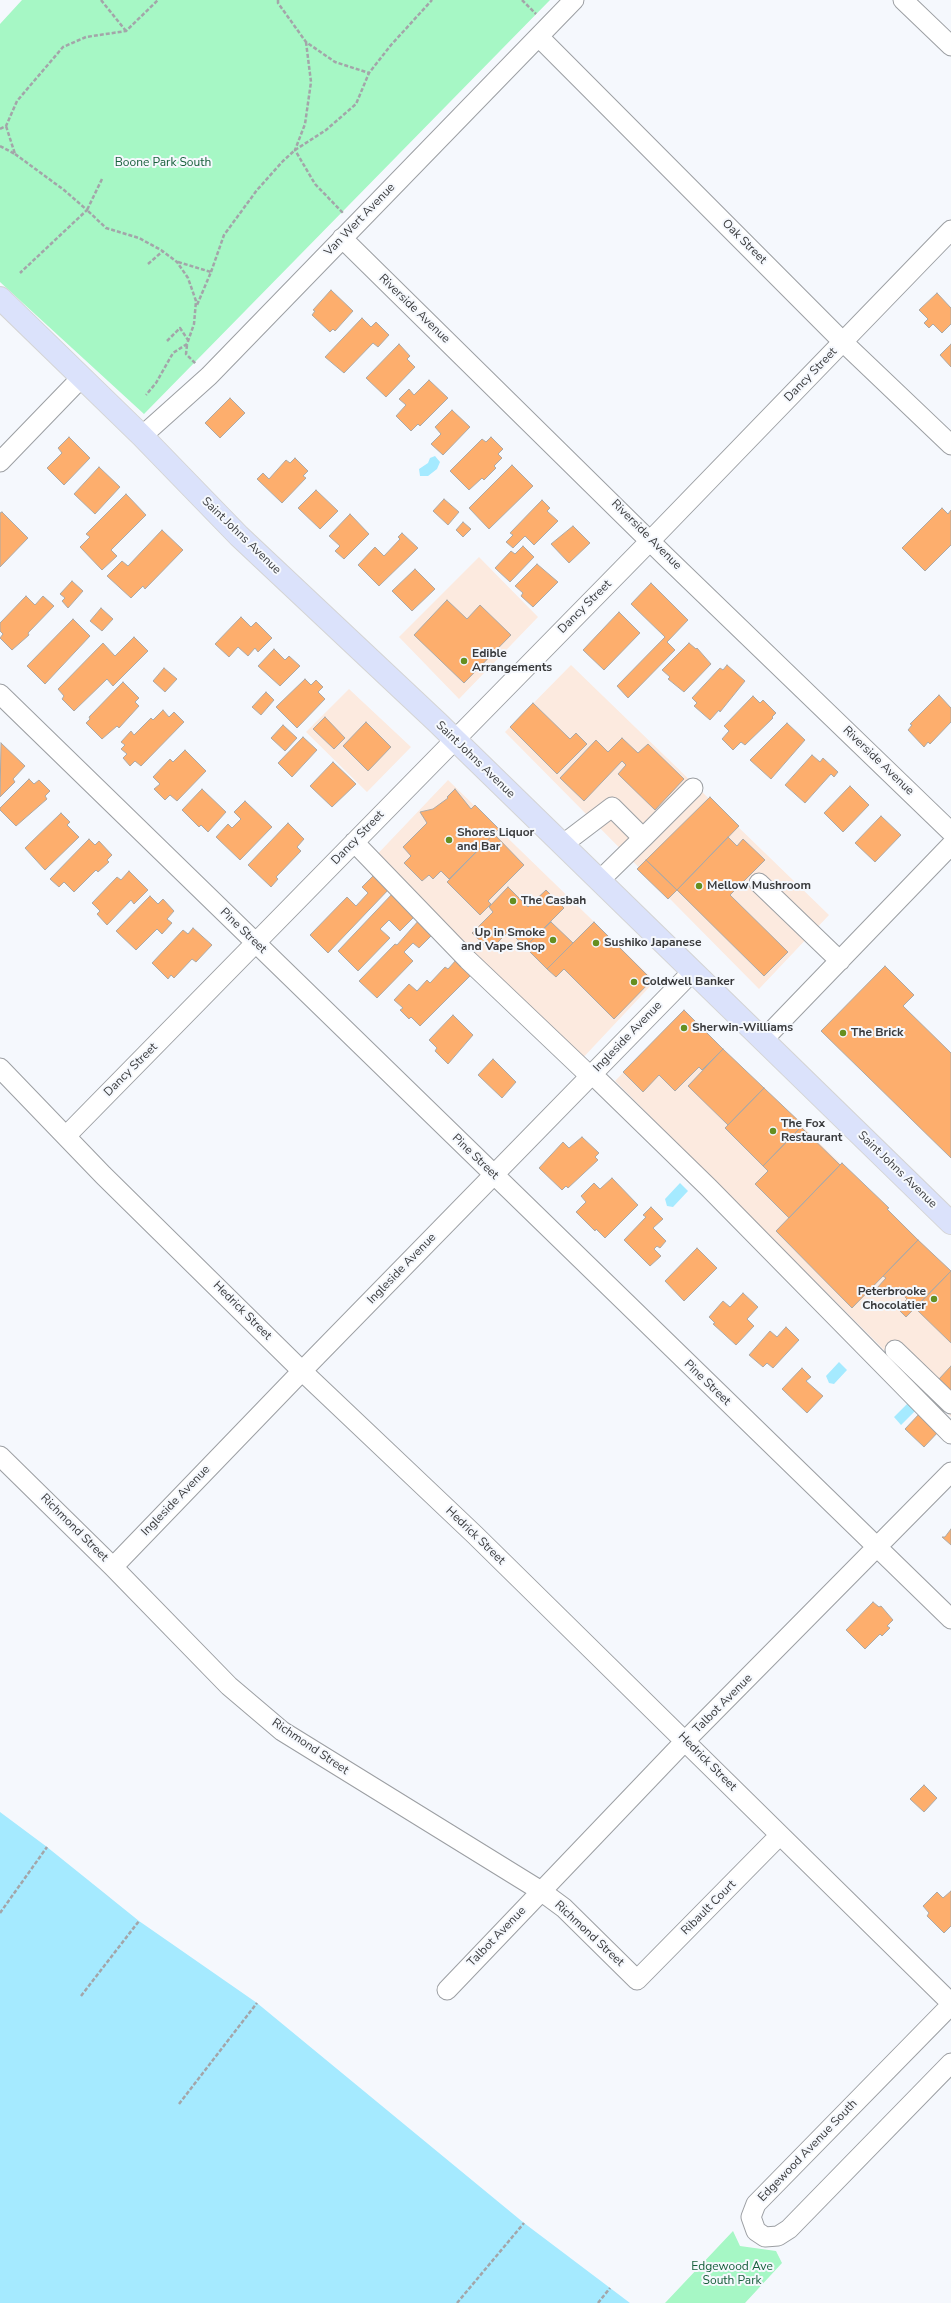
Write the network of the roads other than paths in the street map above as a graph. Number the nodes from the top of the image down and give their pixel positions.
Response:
1 (574, 0) edge
2 (903, 0) edge
3 (539, 37) junction
4 (951, 46) edge
5 (951, 230) edge
6 (342, 238) junction
7 (0, 298) edge
8 (843, 342) junction
9 (81, 378) junction
10 (142, 436) junction
11 (951, 445) edge
12 (0, 462) edge
13 (650, 541) junction
14 (0, 694) edge
15 (453, 740) junction
16 (693, 788) dead end
17 (951, 832) edge
18 (643, 838) junction
19 (354, 842) junction
20 (562, 845) junction
21 (951, 845) edge
22 (599, 882) junction
23 (759, 882) dead end
24 (256, 943) junction
25 (840, 961) junction
26 (692, 972) junction
27 (763, 1040) junction
28 (0, 1068) edge
29 (591, 1075) junction
30 (66, 1136) junction
31 (494, 1174) junction
32 (951, 1223) edge
33 (895, 1350) dead end
34 (302, 1370) junction
35 (951, 1404) edge
36 (951, 1434) edge
37 (0, 1456) edge
38 (951, 1472) edge
39 (877, 1547) junction
40 (113, 1567) junction
41 (951, 1619) edge
42 (685, 1741) junction
43 (780, 1835) junction
44 (541, 1891) junction
45 (637, 1980) joint
46 (447, 1990) dead end
47 (951, 2004) edge
48 (951, 2063) edge

1 - 3 street, Van Wert Avenue
2 - 4 street
3 - 6 street, Van Wert Avenue
3 - 8 street, Oak Street
5 - 8 street, Dancy Street
6 - 10 street, Van Wert Avenue
6 - 13 street, Riverside Avenue
7 - 9 main road, Saint Johns Avenue
8 - 11 street, Oak Street
8 - 13 street, Dancy Street
9 - 10 main road, Saint Johns Avenue
9 - 12 street
10 - 15 main road, Saint Johns Avenue
13 - 15 street, Dancy Street
13 - 17 street, Riverside Avenue
14 - 24 street, Pine Street
15 - 19 street, Dancy Street
15 - 20 main road, Saint Johns Avenue
16 - 18 street
18 - 20 street
18 - 22 street
19 - 24 street, Dancy Street
19 - 29 street
20 - 22 main road, Saint Johns Avenue
21 - 25 street
22 - 26 main road, Saint Johns Avenue
23 - 25 street
24 - 30 street, Dancy Street
24 - 31 street, Pine Street
25 - 27 street
26 - 27 main road, Saint Johns Avenue
26 - 29 street, Ingleside Avenue
27 - 32 main road, Saint Johns Avenue
28 - 30 street, Hedrick Street
29 - 31 street, Ingleside Avenue
29 - 36 street
30 - 34 street, Hedrick Street
31 - 34 street, Ingleside Avenue
31 - 39 street, Pine Street
33 - 35 street
34 - 40 street, Ingleside Avenue
34 - 42 street, Hedrick Street
37 - 40 street, Richmond Street
38 - 39 street, Talbot Avenue
39 - 41 street, Pine Street
39 - 42 street, Talbot Avenue
40 - 44 street, Richmond Street
42 - 43 street, Hedrick Street
42 - 44 street, Talbot Avenue
43 - 45 street, Ribault Court
43 - 47 street, Hedrick Street
44 - 45 street, Richmond Street
44 - 46 street, Talbot Avenue
47 - 48 street, Edgewood Avenue South

